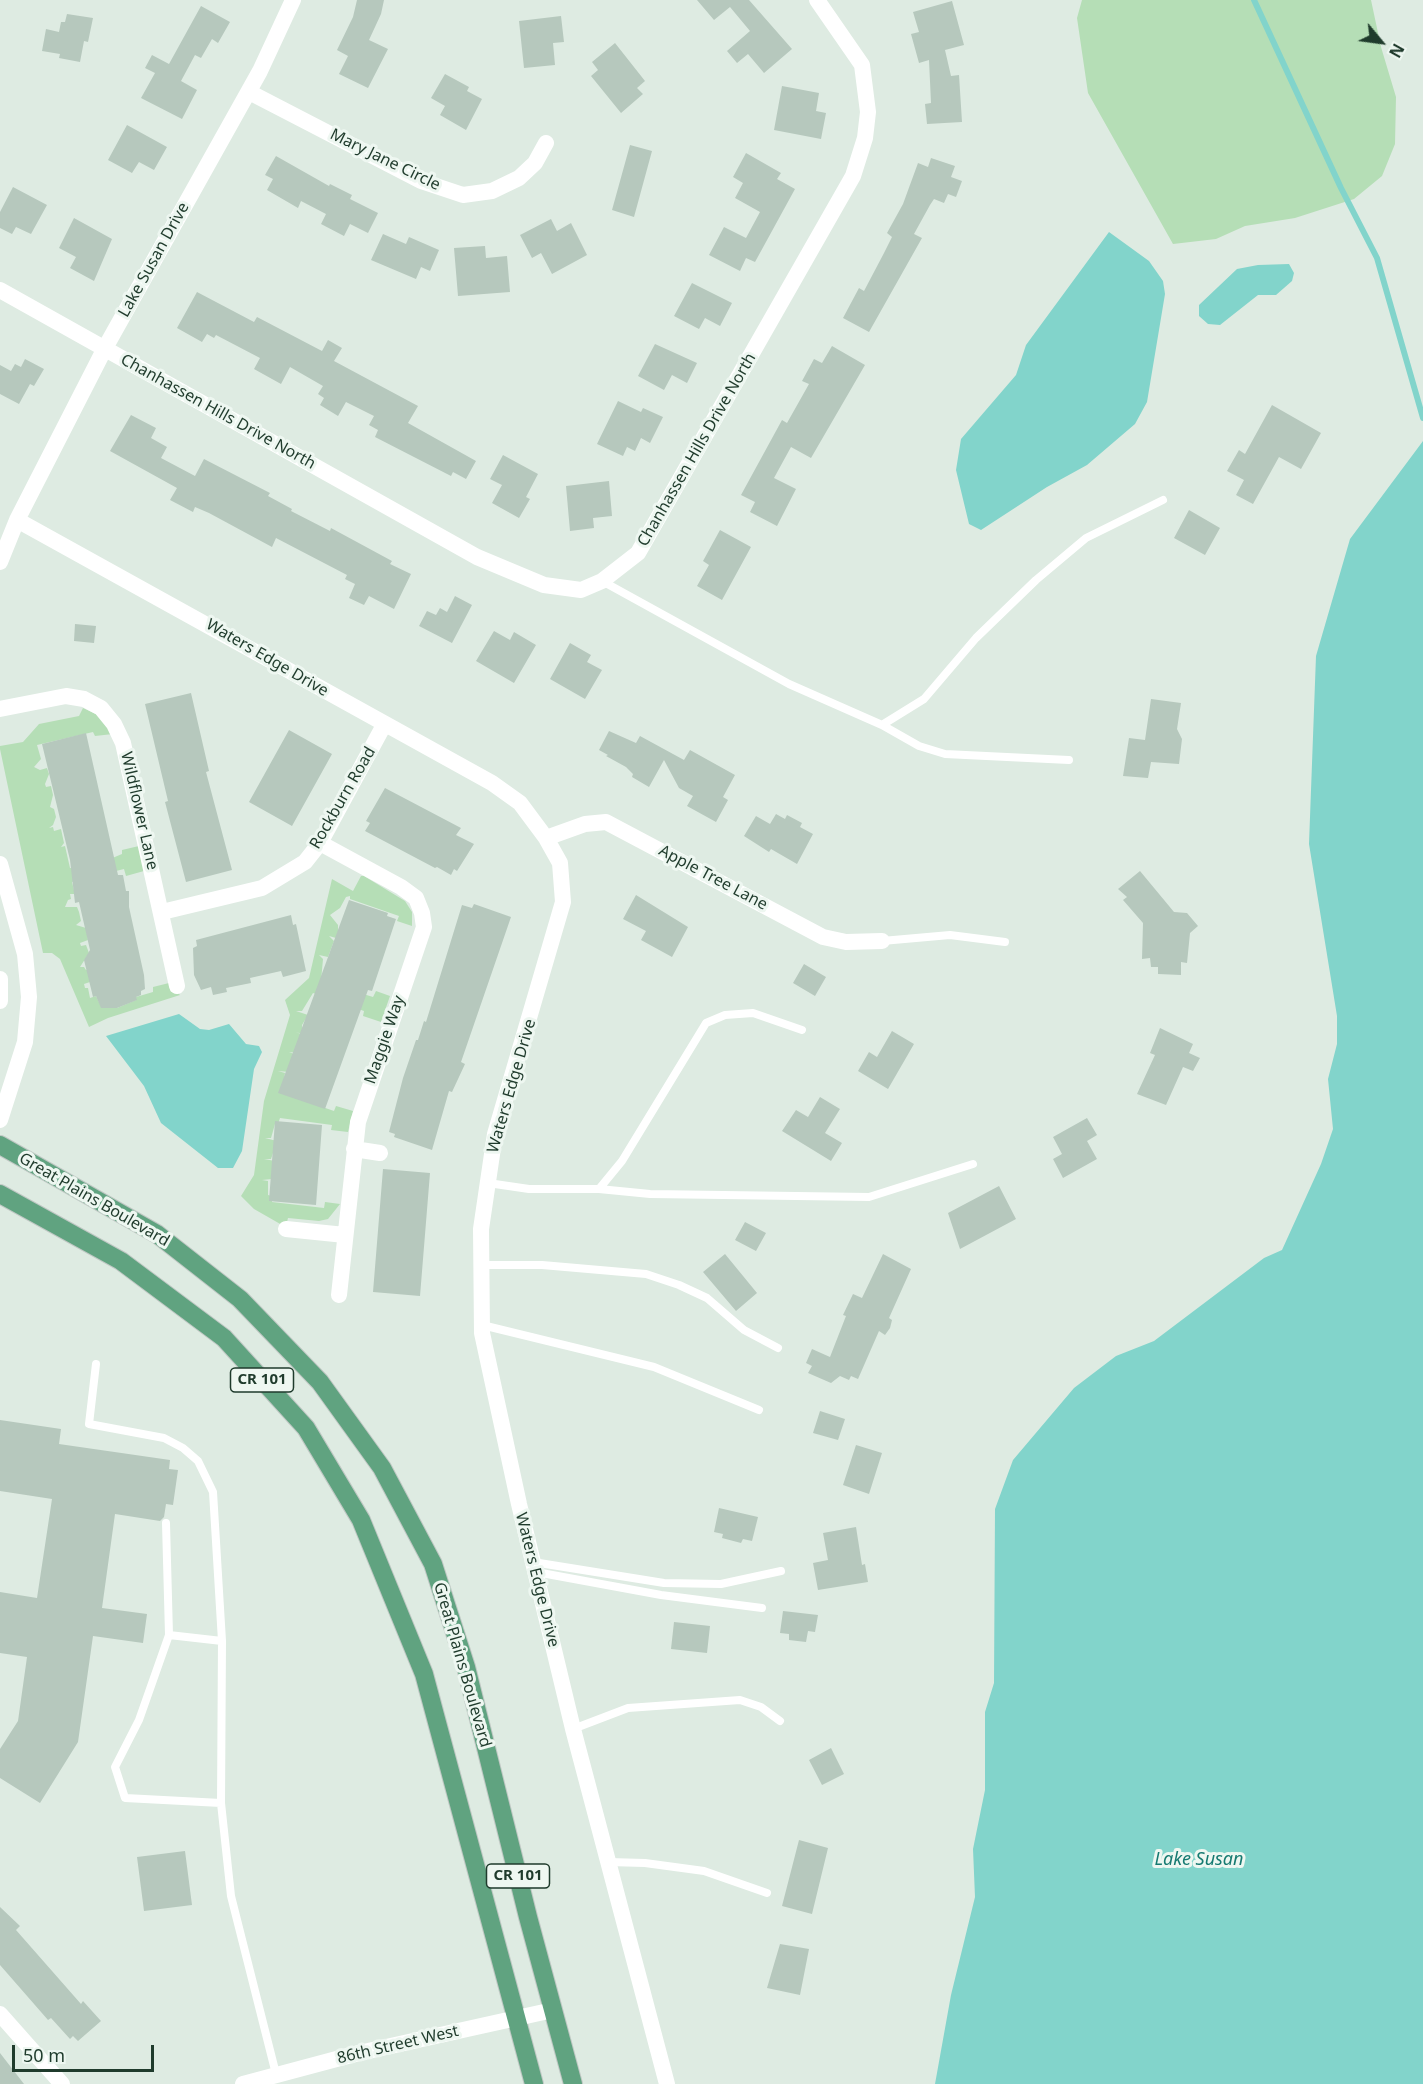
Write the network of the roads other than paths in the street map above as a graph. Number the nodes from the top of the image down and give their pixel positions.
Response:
1 (293, 0) edge
2 (818, 0) edge
3 (249, 92) junction
4 (546, 143) dead end
5 (0, 290) edge
6 (105, 348) junction
7 (1163, 500) dead end
8 (17, 520) junction
9 (0, 542) edge
10 (0, 562) edge
11 (602, 581) junction
12 (0, 709) edge
13 (384, 725) junction
14 (882, 725) junction
15 (1069, 760) dead end
16 (546, 838) junction
17 (320, 843) junction
18 (0, 864) edge
19 (162, 912) junction
20 (882, 941) joint
21 (1005, 942) dead end
22 (0, 979) edge
23 (177, 986) dead end
24 (0, 1001) edge
25 (802, 1030) dead end
26 (0, 1120) edge
27 (0, 1145) edge
28 (354, 1149) junction
29 (380, 1153) dead end
30 (973, 1164) dead end
31 (488, 1184) junction
32 (599, 1189) junction
33 (0, 1194) edge
34 (286, 1229) dead end
35 (345, 1235) junction
36 (481, 1265) junction
37 (339, 1294) dead end
38 (482, 1326) junction
39 (778, 1348) dead end
40 (96, 1364) dead end
41 (759, 1410) dead end
42 (166, 1523) dead end
43 (534, 1567) junction
44 (781, 1571) dead end
45 (762, 1608) dead end
46 (169, 1635) junction
47 (222, 1641) junction
48 (780, 1721) dead end
49 (573, 1728) junction
50 (221, 1803) junction
51 (608, 1862) junction
52 (768, 1893) dead end
53 (553, 2010) junction
54 (0, 2014) edge
55 (516, 2019) junction
56 (278, 2079) edge
57 (62, 2084) edge
58 (243, 2084) edge
59 (534, 2084) edge
60 (573, 2084) edge
61 (667, 2084) edge

1 - 3 street, Lake Susan Drive
2 - 11 street, Chanhassen Hills Drive North
3 - 4 street, Mary Jane Circle
3 - 6 street, Lake Susan Drive
5 - 6 street, Chanhassen Hills Drive North
6 - 8 street, Lake Susan Drive
6 - 11 street, Chanhassen Hills Drive North
7 - 14 lane
8 - 9 street, Lake Susan Drive
8 - 10 street, Lake Susan Drive
8 - 13 street, Waters Edge Drive
11 - 14 lane
12 - 19 street, Wildflower Lane
13 - 16 street, Waters Edge Drive
13 - 17 street, Rockburn Road
14 - 15 lane
16 - 20 street, Apple Tree Lane
16 - 31 street, Waters Edge Drive
17 - 19 street, Rockburn Road
17 - 28 street, Maggie Way
18 - 26 street
19 - 23 street, Wildflower Lane
20 - 21 lane
22 - 24 street
25 - 32 lane
27 - 53 main road, Great Plains Boulevard / CR 101
28 - 29 street
28 - 35 street, Maggie Way
30 - 32 lane
31 - 32 lane
31 - 36 street, Waters Edge Drive
33 - 55 main road, CR 101
34 - 35 street
35 - 37 street, Maggie Way
36 - 38 street, Waters Edge Drive
36 - 39 lane
38 - 41 lane
38 - 43 street, Waters Edge Drive
40 - 47 lane
42 - 46 lane
43 - 44 lane
43 - 45 lane
43 - 49 street, Waters Edge Drive
46 - 47 lane
46 - 50 lane
47 - 50 lane
48 - 49 lane
49 - 51 street, Waters Edge Drive
50 - 56 lane
51 - 52 lane
51 - 61 street, Waters Edge Drive
53 - 55 street, 86th Street West
53 - 60 main road, Great Plains Boulevard / CR 101
54 - 57 street
55 - 56 street, 86th Street West
55 - 59 main road, CR 101
56 - 58 street, 86th Street West

